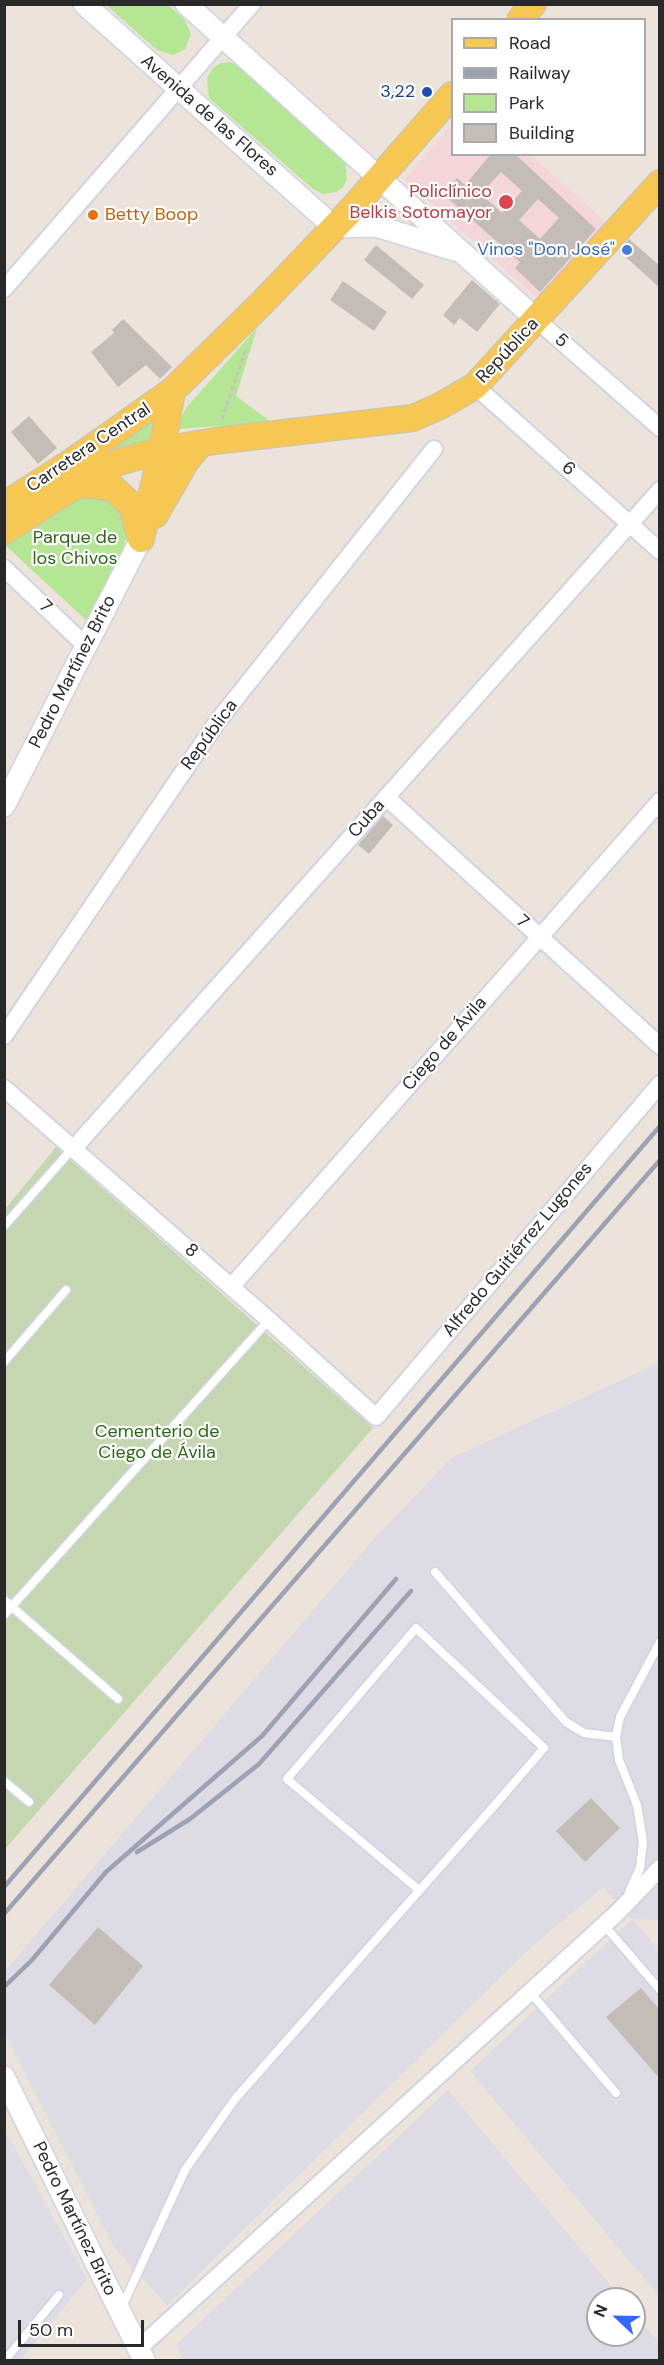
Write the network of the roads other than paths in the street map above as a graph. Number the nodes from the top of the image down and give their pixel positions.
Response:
1 (84, 4) edge
2 (186, 4) edge
3 (252, 4) edge
4 (533, 4) edge
5 (522, 18) edge
6 (223, 38) junction
7 (178, 89) junction
8 (451, 97) edge
9 (379, 178) junction
10 (660, 183) edge
11 (334, 227) junction
12 (464, 254) junction
13 (4, 289) edge
14 (537, 320) junction
15 (475, 386) junction
16 (172, 391) junction
17 (660, 428) edge
18 (208, 442) junction
19 (434, 449) dead end
20 (162, 450) junction
21 (78, 484) junction
22 (660, 490) edge
23 (4, 505) edge
24 (629, 524) junction
25 (4, 531) edge
26 (141, 539) junction
27 (660, 551) edge
28 (4, 568) edge
29 (86, 646) junction
30 (386, 797) junction
31 (660, 801) edge
32 (4, 806) edge
33 (539, 937) junction
34 (4, 1035) edge
35 (660, 1046) edge
36 (660, 1084) edge
37 (4, 1088) edge
38 (74, 1148) junction
39 (4, 1227) edge
40 (231, 1287) junction
41 (66, 1290) dead end
42 (269, 1320) junction
43 (4, 1362) edge
44 (376, 1417) joint
45 (435, 1572) dead end
46 (4, 1600) edge
47 (12, 1606) junction
48 (4, 1615) edge
49 (660, 1642) edge
50 (118, 1699) dead end
51 (616, 1737) junction
52 (4, 1781) edge
53 (30, 1803) dead end
54 (660, 1868) edge
55 (419, 1890) junction
56 (617, 1913) junction
57 (604, 1924) junction
58 (660, 1990) edge
59 (530, 1992) junction
60 (4, 2077) edge
61 (616, 2093) dead end
62 (59, 2295) dead end
63 (120, 2312) junction
64 (141, 2355) edge
65 (5, 2361) edge

1 - 7 street, Avenida de las Flores
2 - 6 street
3 - 6 street
4 - 5 main road
6 - 7 street
6 - 9 street
7 - 11 street, Avenida de las Flores
7 - 13 street
8 - 9 main road, Carretera Central
9 - 11 main road, Carretera Central
9 - 12 street, 5
10 - 14 main road, República
11 - 12 street, 5
11 - 16 main road, Carretera Central
12 - 14 street, 5
14 - 15 main road, República
14 - 17 street, 5
15 - 18 main road, República
15 - 24 street, 6
16 - 20 main road
16 - 23 main road, Carretera Central
18 - 20 main road, República
18 - 26 main road
19 - 34 street, República
20 - 21 main road, Carretera Central
20 - 26 main road
21 - 25 main road, Carretera Central
21 - 26 main road
22 - 24 street, Cuba
24 - 27 street, 6
24 - 30 street, Cuba
26 - 29 street, Pedro Martínez Brito
28 - 29 street, 7
29 - 32 street, Pedro Martínez Brito
30 - 33 street, 7
30 - 38 street, Cuba
31 - 33 street, Ciego de Ávila
33 - 35 street, 7
33 - 40 street, Ciego de Ávila
36 - 44 street, Alfredo Guitiérrez Lugones
37 - 38 street, 8
38 - 39 lane
38 - 40 street, 8
40 - 42 street, 8
41 - 43 lane
42 - 44 street, 8
42 - 47 lane
45 - 51 lane
46 - 47 lane
47 - 48 lane
47 - 50 lane
49 - 51 lane
51 - 56 lane
52 - 53 lane
54 - 56 street
55 - 55 lane
55 - 63 lane
56 - 57 street
57 - 58 lane
57 - 59 street
59 - 61 lane
59 - 64 street
60 - 63 street, Pedro Martínez Brito
62 - 65 lane
63 - 64 street, Pedro Martínez Brito

